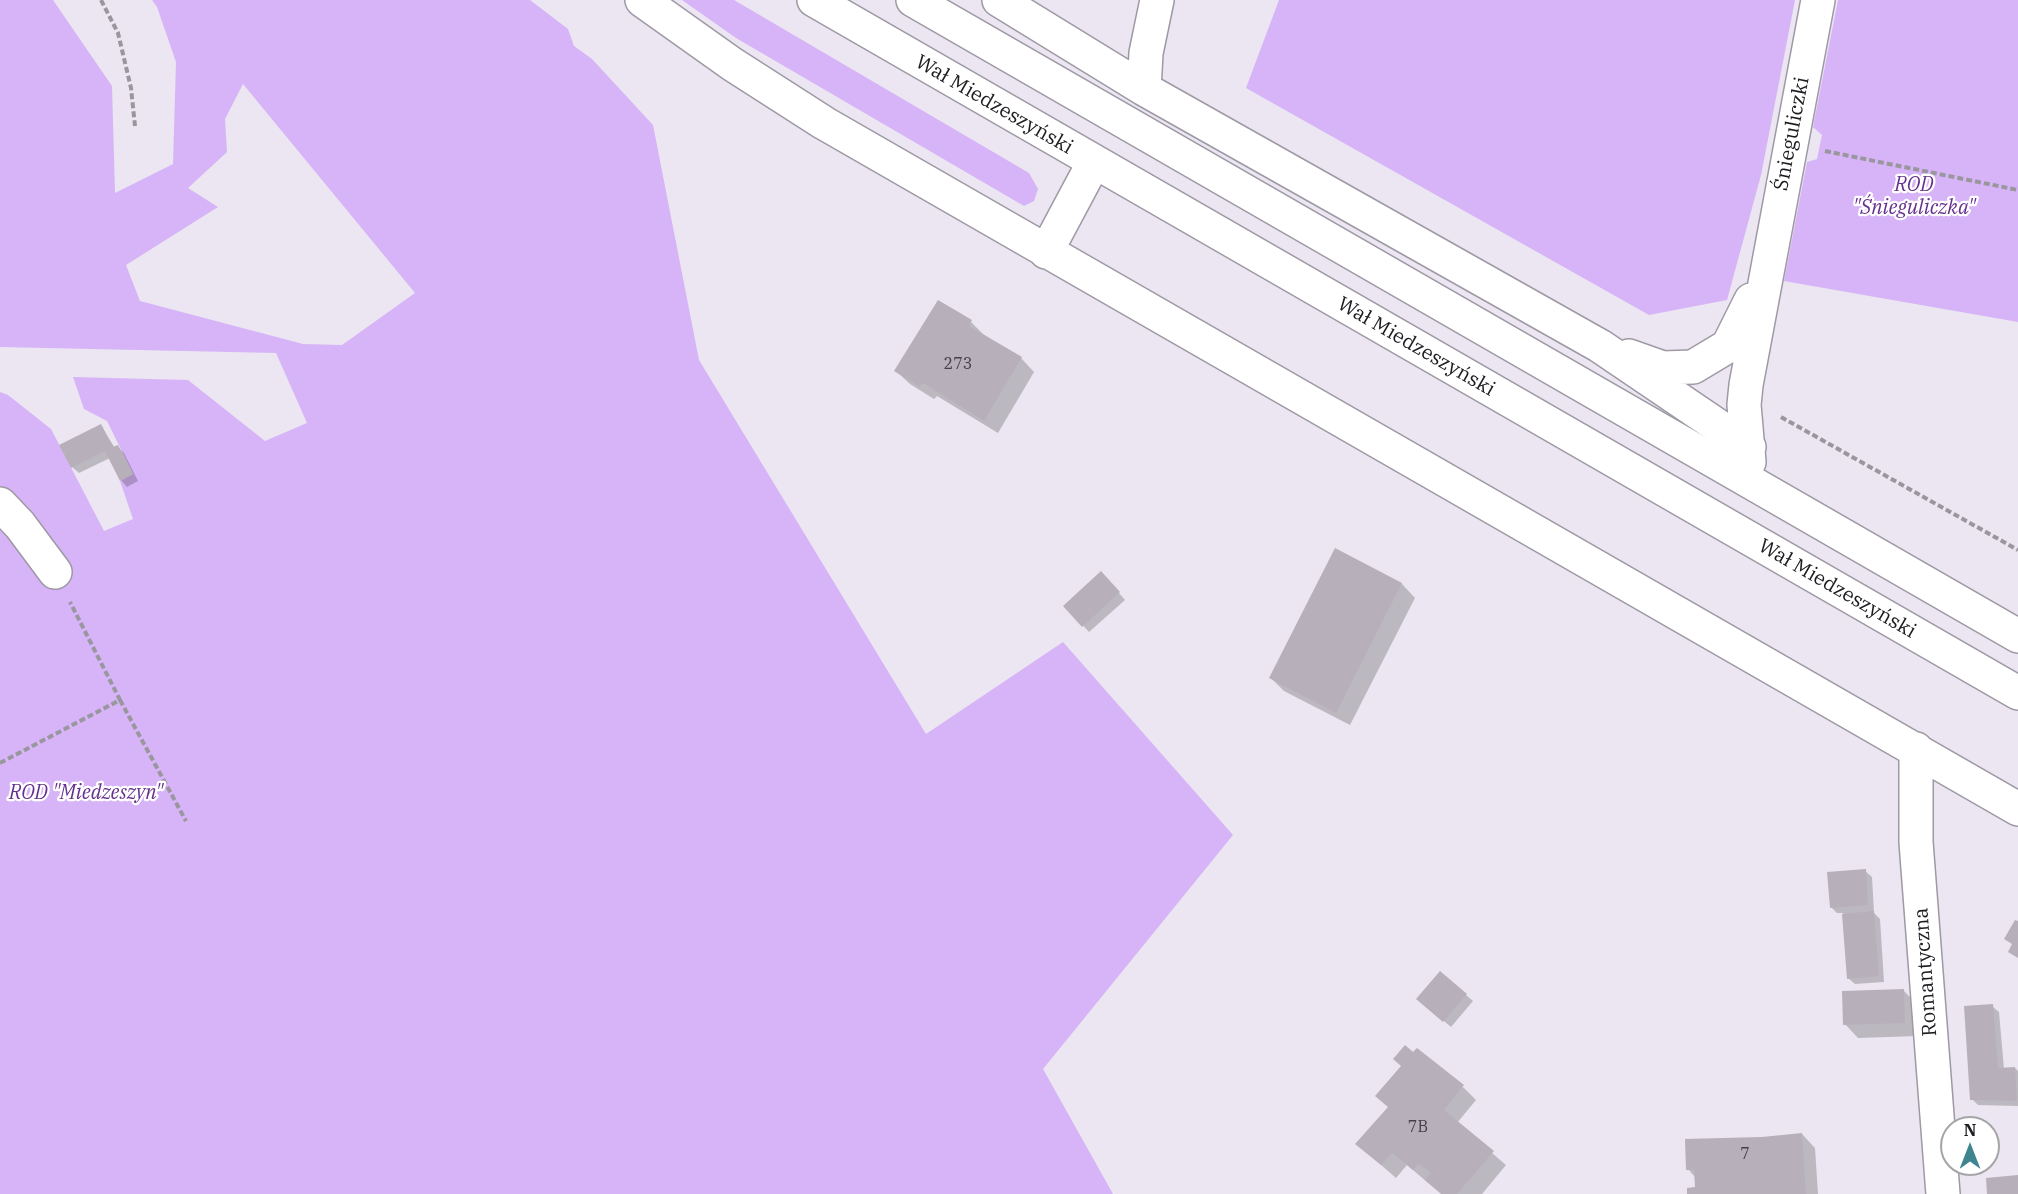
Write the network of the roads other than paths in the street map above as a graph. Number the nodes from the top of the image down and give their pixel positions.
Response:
1 (642, 0) edge
2 (814, 0) edge
3 (913, 0) edge
4 (999, 0) edge
5 (1157, 0) edge
6 (1818, 0) edge
7 (1144, 89) junction
8 (1094, 162) junction
9 (1046, 252) junction
10 (1767, 268) junction
11 (1600, 346) junction
12 (1749, 447) junction
13 (1749, 481) junction
14 (0, 504) edge
15 (55, 572) road end
16 (2018, 636) edge
17 (2018, 693) edge
18 (1916, 749) junction
19 (2018, 809) edge
20 (1943, 1194) edge

1 - 9 main road
2 - 8 main road, Wał Miedzeszyński
3 - 13 main road
4 - 7 main road
5 - 7 main road
6 - 10 main road, Śnieguliczki
7 - 11 main road
8 - 9 main road
8 - 17 main road, Wał Miedzeszyński
9 - 18 main road
10 - 11 main road
10 - 12 main road
11 - 12 main road
12 - 13 main road
13 - 16 main road
14 - 15 main road
18 - 19 main road
18 - 20 main road, Romantyczna

